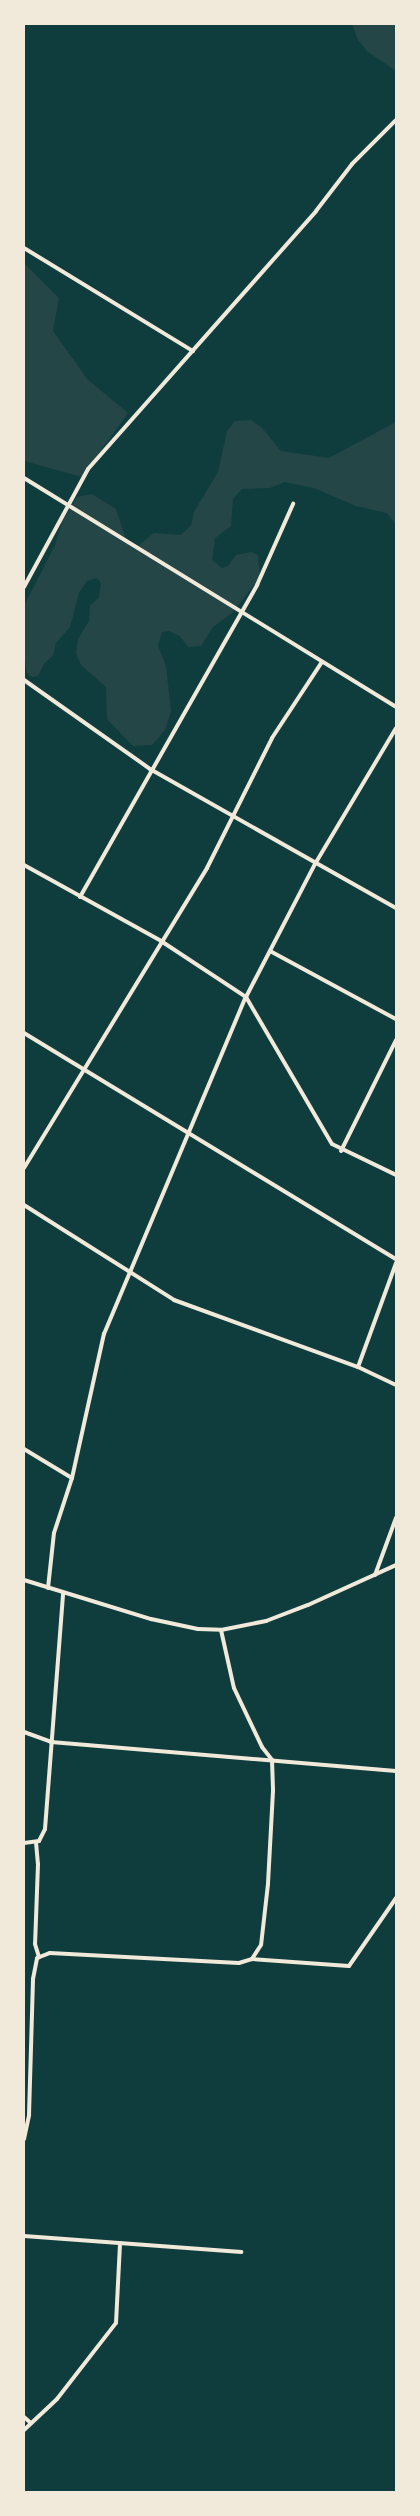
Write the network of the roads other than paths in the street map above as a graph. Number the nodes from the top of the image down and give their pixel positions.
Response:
1 (396, 120) edge
2 (24, 248) edge
3 (193, 351) junction
4 (24, 478) edge
5 (67, 504) junction
6 (293, 504) dead end
7 (24, 587) edge
8 (241, 612) junction
9 (322, 662) junction
10 (24, 680) edge
11 (396, 707) edge
12 (396, 728) edge
13 (150, 769) junction
14 (233, 816) junction
15 (315, 864) junction
16 (24, 865) edge
17 (80, 897) junction
18 (396, 908) edge
19 (161, 941) junction
20 (270, 951) junction
21 (246, 997) junction
22 (396, 1019) edge
23 (24, 1033) edge
24 (396, 1040) edge
25 (82, 1068) junction
26 (189, 1132) junction
27 (341, 1151) junction
28 (24, 1168) edge
29 (396, 1175) edge
30 (24, 1205) edge
31 (396, 1258) edge
32 (396, 1263) edge
33 (129, 1275) junction
34 (358, 1367) junction
35 (396, 1385) edge
36 (24, 1449) edge
37 (72, 1478) junction
38 (396, 1518) edge
39 (396, 1565) edge
40 (375, 1574) junction
41 (24, 1580) edge
42 (48, 1588) junction
43 (63, 1593) junction
44 (221, 1630) junction
45 (24, 1732) edge
46 (51, 1742) junction
47 (272, 1760) junction
48 (396, 1771) edge
49 (36, 1842) junction
50 (24, 1843) edge
51 (396, 1898) edge
52 (39, 1957) junction
53 (252, 1960) junction
54 (24, 2139) edge
55 (24, 2236) edge
56 (120, 2243) junction
57 (241, 2252) dead end
58 (24, 2417) edge
59 (31, 2423) junction
60 (24, 2430) edge

1 - 3 street
2 - 3 street
3 - 5 street
4 - 5 street
5 - 7 street
5 - 8 street
6 - 8 street
8 - 9 street
8 - 13 street
9 - 11 street
9 - 14 street
10 - 13 street
12 - 15 street
13 - 14 street
13 - 17 street
14 - 15 street
14 - 19 street
15 - 18 street
15 - 20 street
16 - 17 street
17 - 19 street
19 - 21 street
19 - 25 street
20 - 21 street
20 - 22 street
21 - 26 street
21 - 27 street
23 - 25 street
24 - 27 street
25 - 26 street
25 - 28 street
26 - 31 street
26 - 33 street
27 - 29 street
30 - 33 street
32 - 34 street
33 - 34 street
33 - 37 street
34 - 35 street
36 - 37 street
37 - 42 street
38 - 40 street
39 - 40 street
40 - 44 street
41 - 42 street
42 - 43 street
43 - 44 street
43 - 46 street
44 - 47 street
45 - 46 street
46 - 47 street
46 - 49 street
47 - 48 street
47 - 53 street
49 - 50 street
49 - 52 street
51 - 53 street
52 - 53 street
52 - 54 street
55 - 56 street
56 - 57 street
56 - 59 street
58 - 59 street
59 - 60 street

